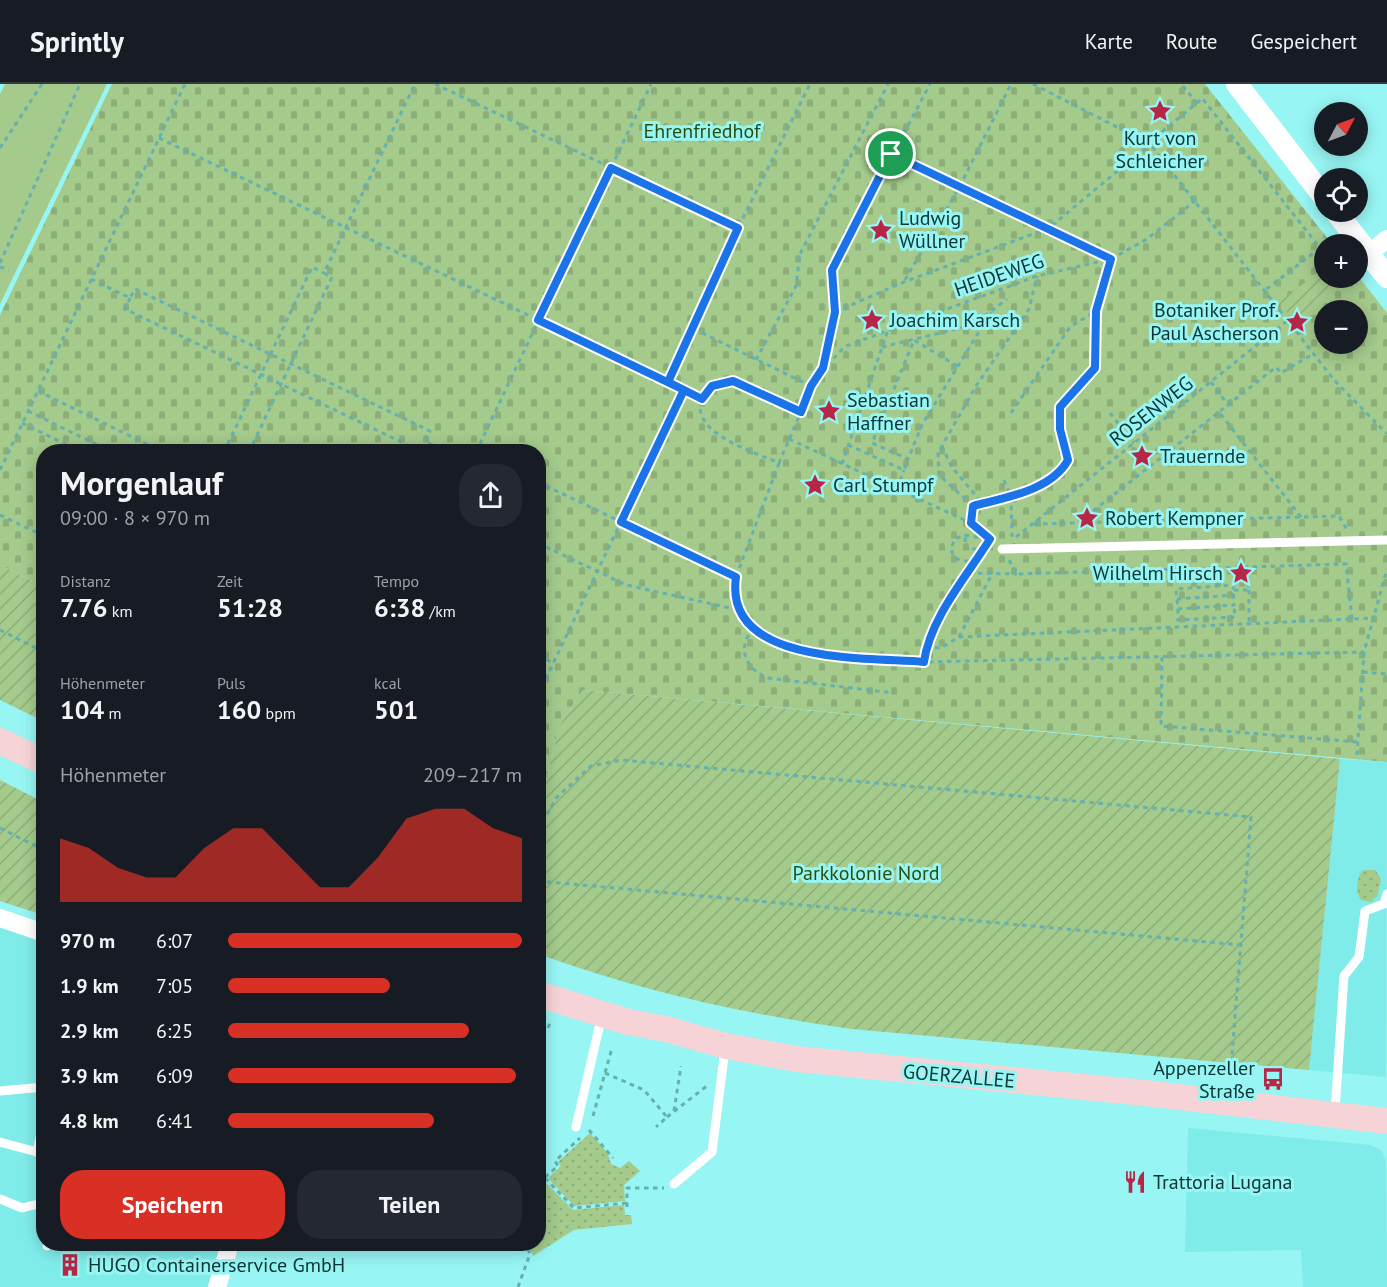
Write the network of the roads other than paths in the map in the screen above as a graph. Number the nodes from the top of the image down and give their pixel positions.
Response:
1 (1238, 84) edge
2 (1314, 184) edge
3 (1344, 222) edge
4 (1353, 234) edge
5 (1387, 239) edge
6 (1368, 254) joint
7 (1387, 277) edge
8 (1387, 540) edge
9 (1002, 549) road end
10 (0, 741) edge
11 (36, 758) edge
12 (1387, 894) edge
13 (0, 918) edge
14 (36, 930) edge
15 (546, 997) edge
16 (602, 1015) junction
17 (726, 1046) junction
18 (36, 1088) edge
19 (0, 1091) edge
20 (1335, 1114) junction
21 (1387, 1121) edge
22 (576, 1127) dead end
23 (0, 1142) edge
24 (36, 1154) edge
25 (674, 1184) road end
26 (0, 1199) edge
27 (36, 1204) edge
28 (228, 1251) edge
29 (217, 1287) edge

1 - 2 street
3 - 4 street
5 - 6 street
6 - 7 street
8 - 9 lane
10 - 11 main road
12 - 20 lane
13 - 14 street
15 - 16 main road, GOERZALLEE
16 - 17 main road, GOERZALLEE
16 - 22 lane
17 - 20 main road, GOERZALLEE
17 - 25 lane
18 - 19 lane
20 - 21 main road, GOERZALLEE
23 - 24 lane
26 - 27 lane
28 - 29 street

